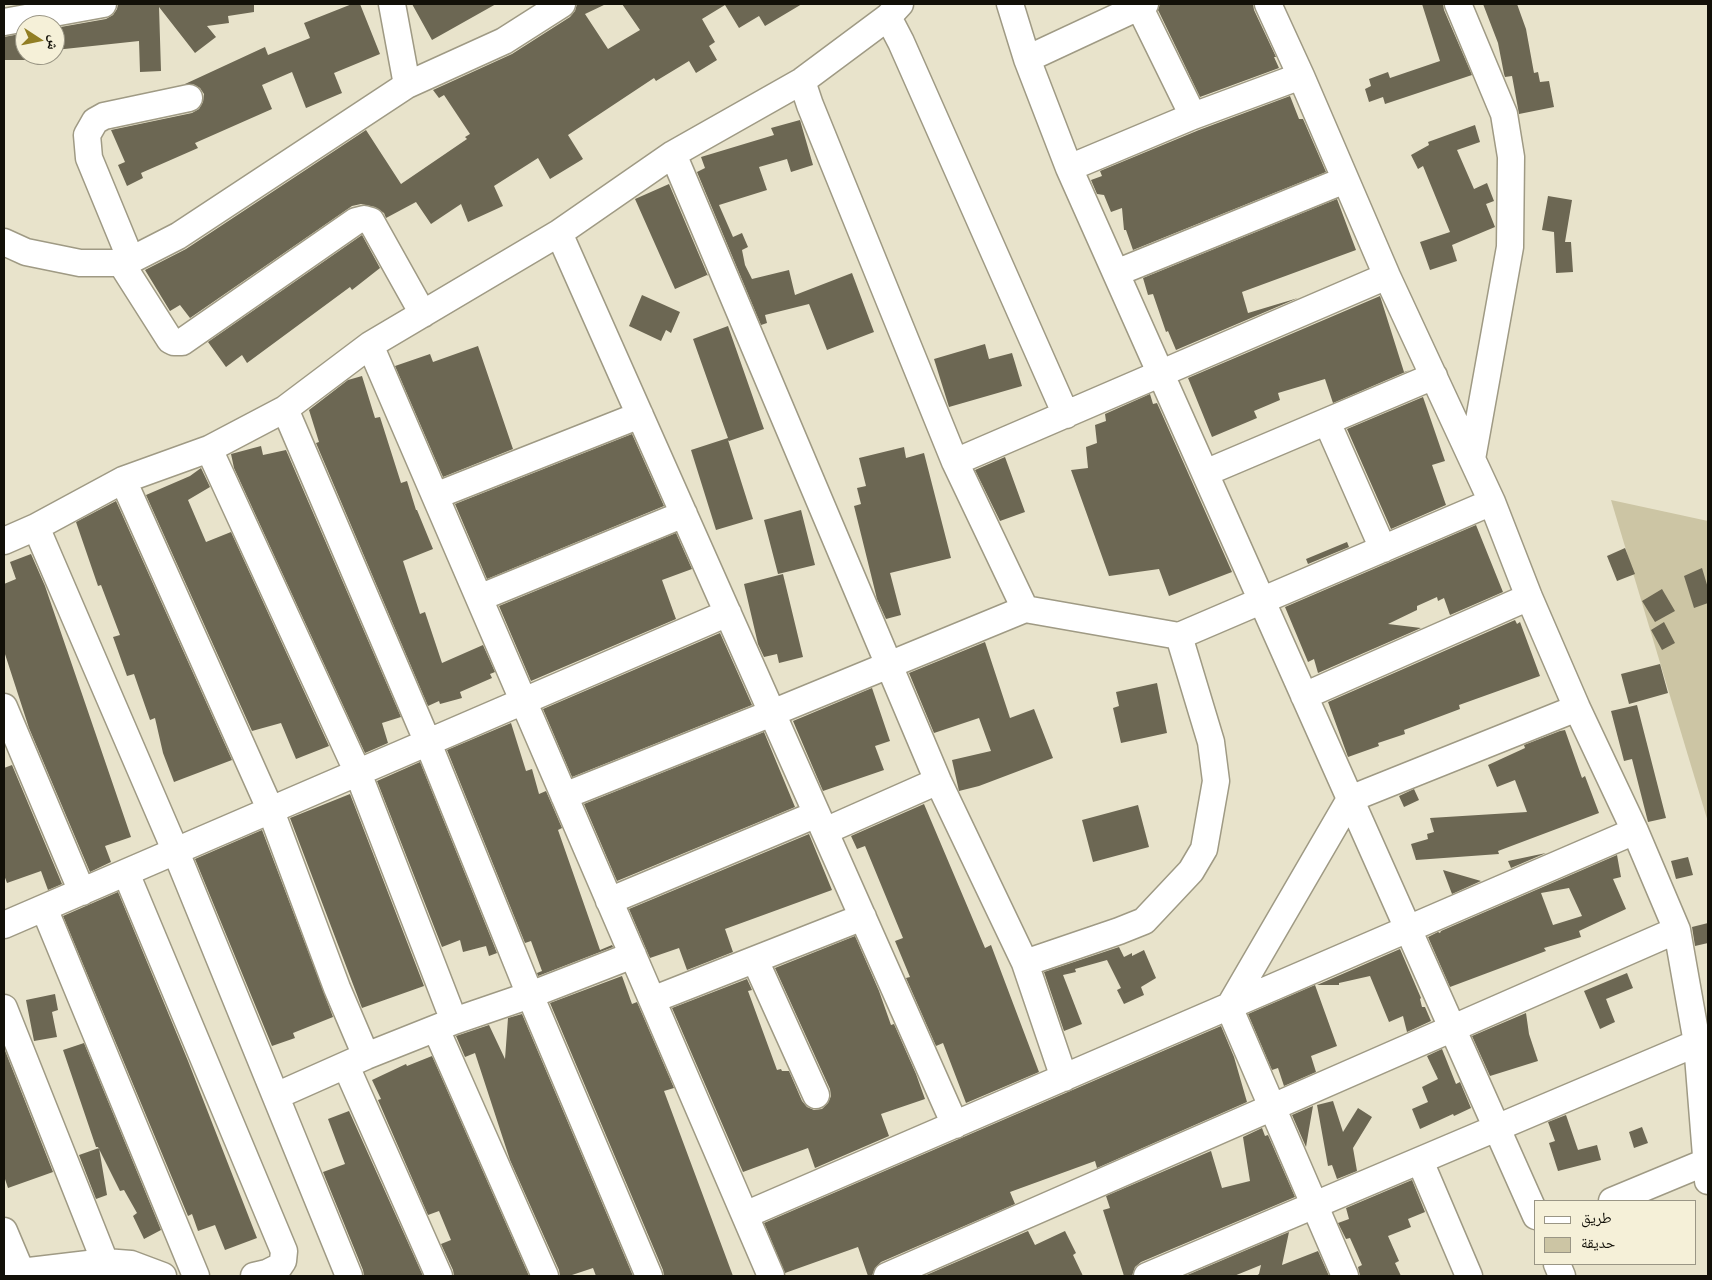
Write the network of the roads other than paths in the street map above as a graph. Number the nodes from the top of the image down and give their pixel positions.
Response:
1 (103, 4) edge
2 (392, 4) edge
3 (562, 4) edge
4 (1010, 4) edge
5 (1268, 4) edge
6 (1458, 4) edge
7 (1142, 5) edge
8 (894, 10) edge
9 (4, 22) edge
10 (1027, 59) junction
11 (1302, 76) junction
12 (802, 81) junction
13 (407, 85) junction
14 (189, 98) dead end
15 (1193, 116) junction
16 (673, 154) junction
17 (1069, 168) junction
18 (1345, 180) junction
19 (559, 233) junction
20 (4, 242) edge
21 (126, 261) junction
22 (1116, 273) junction
23 (1387, 276) junction
24 (423, 314) junction
25 (370, 346) junction
26 (1161, 374) junction
27 (1434, 376) junction
28 (284, 409) junction
29 (640, 415) junction
30 (1066, 415) junction
31 (1327, 422) junction
32 (209, 449) junction
33 (1472, 459) junction
34 (955, 462) junction
35 (1205, 473) junction
36 (123, 480) junction
37 (435, 496) junction
38 (1492, 502) junction
39 (684, 514) junction
40 (36, 527) junction
41 (4, 540) edge
42 (1383, 549) junction
43 (1529, 597) junction
44 (479, 598) junction
45 (1262, 601) junction
46 (1025, 609) junction
47 (728, 613) junction
48 (1179, 636) junction
49 (889, 665) junction
50 (1304, 696) junction
51 (524, 702) junction
52 (4, 707) edge
53 (1577, 708) junction
54 (772, 713) junction
55 (428, 743) junction
56 (358, 774) junction
57 (938, 781) junction
58 (564, 796) junction
59 (1350, 799) junction
60 (270, 811) junction
61 (821, 823) junction
62 (1635, 831) junction
63 (176, 852) junction
64 (126, 873) junction
65 (82, 892) junction
66 (610, 901) junction
67 (44, 908) junction
68 (863, 917) junction
69 (4, 925) edge
70 (1408, 929) junction
71 (1677, 930) junction
72 (633, 955) junction
73 (755, 960) junction
74 (1025, 963) junction
75 (530, 994) junction
76 (652, 1000) junction
77 (1229, 1007) junction
78 (4, 1008) edge
79 (445, 1025) junction
80 (1452, 1028) junction
81 (1697, 1043) junction
82 (356, 1061) junction
83 (1064, 1078) junction
84 (816, 1095) dead end
85 (276, 1096) junction
86 (1272, 1107) junction
87 (955, 1125) junction
88 (1497, 1128) junction
89 (1420, 1161) junction
90 (1707, 1172) edge
91 (1615, 1200) edge
92 (1315, 1206) junction
93 (1534, 1211) edge
94 (745, 1215) junction
95 (4, 1231) edge
96 (105, 1262) junction
97 (16, 1274) edge
98 (163, 1276) edge
99 (196, 1276) edge
100 (256, 1276) edge
101 (349, 1276) edge
102 (439, 1276) edge
103 (545, 1276) edge
104 (649, 1276) edge
105 (772, 1276) edge
106 (887, 1276) edge
107 (1148, 1276) edge
108 (1345, 1276) edge
109 (1470, 1276) edge

1 - 9 street
2 - 13 street
3 - 13 street
4 - 10 street
5 - 11 street
6 - 33 street
7 - 10 street
7 - 15 street
8 - 12 street
8 - 30 street
10 - 17 street
11 - 15 street
11 - 18 street
12 - 16 street
12 - 34 street
13 - 21 street
14 - 21 street
15 - 17 street
16 - 19 street
16 - 49 street
17 - 22 street
18 - 22 street
18 - 23 street
19 - 24 street
19 - 29 street
20 - 21 street
21 - 24 street
22 - 26 street
23 - 26 street
23 - 27 street
24 - 25 street
25 - 28 street
25 - 37 street
26 - 30 street
26 - 35 street
27 - 31 street
27 - 33 street
28 - 32 street
28 - 55 street
29 - 37 street
29 - 39 street
30 - 34 street
31 - 35 street
31 - 42 street
32 - 36 street
32 - 56 street
33 - 38 street
34 - 46 street
35 - 45 street
36 - 40 street
36 - 60 street
37 - 44 street
38 - 42 street
38 - 43 street
39 - 44 street
39 - 47 street
40 - 41 street
40 - 63 street
42 - 45 street
43 - 50 street
43 - 53 street
44 - 51 street
45 - 48 street
45 - 50 street
46 - 48 street
46 - 49 street
47 - 51 street
47 - 54 street
48 - 74 street
49 - 54 street
49 - 57 street
50 - 59 street
51 - 55 street
51 - 58 street
52 - 65 street
53 - 59 street
53 - 62 street
54 - 58 street
54 - 61 street
55 - 56 street
55 - 75 street
56 - 60 street
56 - 79 street
57 - 61 street
57 - 74 street
58 - 66 street
59 - 70 street
59 - 77 street
60 - 63 street
60 - 82 street
61 - 66 street
61 - 68 street
62 - 70 street
62 - 71 street
63 - 64 street
63 - 85 street
64 - 65 street
64 - 100 street
65 - 67 street
66 - 72 street
67 - 69 street
67 - 99 street
68 - 73 street
68 - 87 street
70 - 77 street
70 - 80 street
71 - 80 street
71 - 81 street
72 - 75 street
72 - 76 street
73 - 76 street
73 - 84 street
74 - 83 street
75 - 79 street
75 - 104 street
76 - 94 street
77 - 83 street
77 - 86 street
78 - 96 street
79 - 82 street
79 - 103 street
80 - 86 street
80 - 88 street
81 - 88 street
81 - 90 street
82 - 85 street
82 - 102 street
83 - 87 street
85 - 101 street
86 - 92 street
86 - 106 street
87 - 94 street
88 - 89 street
88 - 93 street
89 - 92 street
89 - 109 street
90 - 91 street
92 - 107 street
92 - 108 street
94 - 105 street
95 - 97 street
96 - 97 street
96 - 98 street

